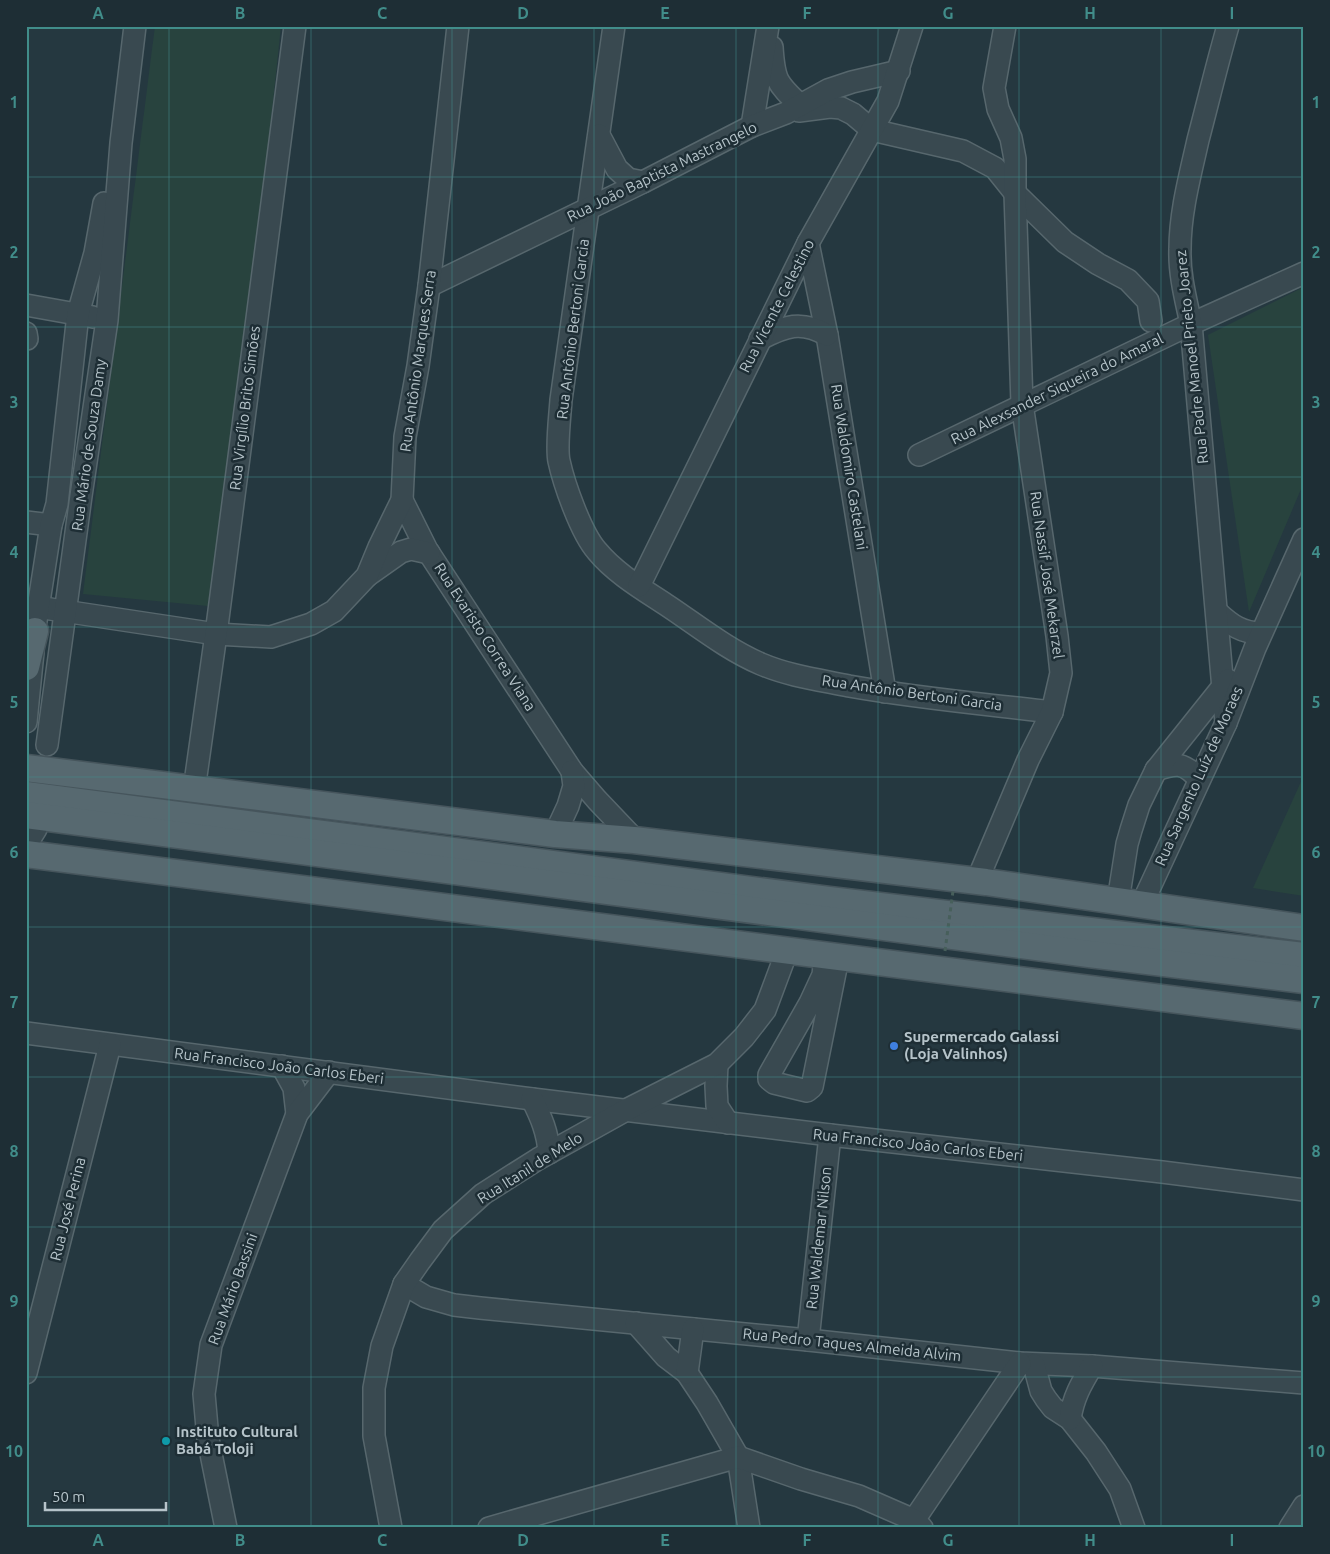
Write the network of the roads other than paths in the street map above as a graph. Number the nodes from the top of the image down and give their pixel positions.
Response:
1 (135, 26) edge
2 (295, 26) edge
3 (458, 26) edge
4 (614, 26) edge
5 (770, 26) edge
6 (912, 26) edge
7 (1005, 26) edge
8 (1228, 26) edge
9 (899, 71) junction
10 (793, 109) junction
11 (752, 126) junction
12 (872, 130) junction
13 (599, 134) junction
14 (122, 143) junction
15 (643, 182) junction
16 (1015, 194) junction
17 (589, 208) junction
18 (808, 243) junction
19 (1304, 273) edge
20 (430, 286) junction
21 (26, 305) edge
22 (78, 314) junction
23 (107, 320) junction
24 (1152, 321) dead end
25 (1191, 324) junction
26 (827, 335) junction
27 (760, 339) junction
28 (1022, 404) junction
29 (919, 455) dead end
30 (81, 496) junction
31 (402, 500) junction
32 (26, 522) edge
33 (51, 525) junction
34 (1304, 540) edge
35 (429, 553) junction
36 (367, 576) junction
37 (639, 586) junction
38 (65, 610) junction
39 (1217, 612) junction
40 (36, 619) junction
41 (216, 634) junction
42 (1258, 641) junction
43 (26, 667) edge
44 (1223, 686) junction
45 (885, 692) junction
46 (1052, 712) junction
47 (26, 722) edge
48 (1226, 723) junction
49 (47, 745) dead end
50 (26, 768) edge
51 (1156, 770) junction
52 (572, 771) junction
53 (1199, 779) junction
54 (194, 790) junction
55 (26, 795) edge
56 (29, 830) edge
57 (555, 834) junction
58 (636, 841) junction
59 (1127, 844) junction
60 (26, 854) edge
61 (1156, 872) junction
62 (977, 881) junction
63 (1130, 902) junction
64 (1304, 928) edge
65 (787, 951) junction
66 (1304, 956) edge
67 (832, 957) junction
68 (1304, 980) edge
69 (1304, 1016) edge
70 (26, 1033) edge
71 (110, 1045) junction
72 (717, 1064) junction
73 (282, 1066) junction
74 (329, 1072) junction
75 (532, 1099) junction
76 (626, 1110) junction
77 (297, 1114) junction
78 (728, 1123) junction
79 (830, 1135) junction
80 (550, 1153) junction
81 (1304, 1190) edge
82 (404, 1284) junction
83 (636, 1323) junction
84 (693, 1329) junction
85 (808, 1340) junction
86 (1027, 1364) junction
87 (1092, 1366) junction
88 (26, 1373) edge
89 (687, 1374) junction
90 (1304, 1383) edge
91 (1070, 1419) junction
92 (738, 1457) junction
93 (1304, 1506) edge
94 (918, 1524) edge
95 (226, 1528) edge
96 (391, 1528) edge
97 (489, 1528) edge
98 (749, 1528) edge
99 (1134, 1528) edge
100 (1290, 1528) edge

1 - 14 street, Rua Mário de Souza Damy
2 - 41 street, Rua Virgílio Brito Simões
3 - 20 street, Rua Antônio Marques Serra
4 - 13 street, Rua Antônio Bertoni Garcia
5 - 10 street
5 - 11 street
6 - 9 street, Rua Vicente Celestino
7 - 16 street, Rua Nassif José Mekarzel
8 - 25 street, Rua Padre Manoel Prieto Joarez
9 - 10 street, Rua João Baptista Mastrangelo
9 - 12 street, Rua Vicente Celestino
10 - 11 street, Rua João Baptista Mastrangelo
10 - 12 street
11 - 15 street, Rua João Baptista Mastrangelo
12 - 16 street
12 - 18 street, Rua Vicente Celestino
13 - 15 street
13 - 17 street, Rua Antônio Bertoni Garcia
14 - 22 street, Rua Mário de Souza Damy
14 - 23 street, Rua Mário de Souza Damy
15 - 17 street, Rua João Baptista Mastrangelo
16 - 24 street
16 - 28 street, Rua Nassif José Mekarzel
17 - 20 street, Rua João Baptista Mastrangelo
17 - 37 street, Rua Antônio Bertoni Garcia
18 - 26 street, Rua Waldomiro Castelani
18 - 27 street, Rua Vicente Celestino
19 - 25 street, Rua Alexsander Siqueira do Amaral
20 - 31 street, Rua Antônio Marques Serra
21 - 22 street
22 - 23 street
22 - 33 street, Rua Mário de Souza Damy
23 - 30 street, Rua Mário de Souza Damy
25 - 28 street, Rua Alexsander Siqueira do Amaral
25 - 39 street, Rua Padre Manoel Prieto Joarez
26 - 27 street
26 - 45 street, Rua Waldomiro Castelani
27 - 37 street, Rua Vicente Celestino
28 - 29 street, Rua Alexsander Siqueira do Amaral
28 - 46 street, Rua Nassif José Mekarzel
30 - 33 street
30 - 38 street, Rua Mário de Souza Damy
31 - 35 street, Rua Evaristo Correa Viana
31 - 36 street, Rua Antônio Marques Serra
32 - 33 street
33 - 40 street, Rua Mário de Souza Damy
34 - 42 street, Rua Sargento Luíz de Moraes
35 - 36 street
35 - 52 street, Rua Evaristo Correa Viana
36 - 41 street, Rua Antônio Marques Serra
37 - 45 street, Rua Antônio Bertoni Garcia
38 - 40 street, Rua Antônio Marques Serra
38 - 41 street, Rua Antônio Marques Serra
38 - 49 street, Rua Mário de Souza Damy
39 - 42 street
39 - 44 street, Rua Padre Manoel Prieto Joarez
40 - 43 main road
40 - 47 street, Rua Mário de Souza Damy
41 - 54 street, Rua Virgílio Brito Simões
42 - 44 street, Rua Sargento Luíz de Moraes
42 - 48 street, Rua Sargento Luíz de Moraes
44 - 48 street, Rua Padre Manoel Prieto Joarez
44 - 51 street, Rua Sargento Luíz de Moraes
45 - 46 street, Rua Antônio Bertoni Garcia
46 - 62 street, Rua Nassif José Mekarzel
48 - 53 street, Rua Sargento Luíz de Moraes
50 - 54 main road
51 - 53 street
51 - 59 street, Rua Sargento Luíz de Moraes
52 - 57 street
52 - 58 street, Rua Evaristo Correa Viana
53 - 61 street, Rua Sargento Luíz de Moraes
54 - 57 main road
55 - 66 main road
56 - 68 main road
57 - 58 main road
58 - 62 main road
59 - 61 street
59 - 63 street, Rua Sargento Luíz de Moraes
60 - 65 main road
61 - 63 street, Rua Sargento Luíz de Moraes
62 - 63 main road
63 - 64 main road
65 - 67 main road
65 - 72 street, Rua Itanil de Melo
67 - 67 street
67 - 69 main road
70 - 71 street, Rua Francisco João Carlos Eberi
71 - 73 street, Rua Francisco João Carlos Eberi
71 - 88 street, Rua José Perina
72 - 76 street, Rua Itanil de Melo
72 - 78 street
73 - 74 street, Rua Francisco João Carlos Eberi
73 - 77 street, Rua Mário Bassini
74 - 75 street, Rua Francisco João Carlos Eberi
74 - 77 street, Rua Mário Bassini
75 - 76 street, Rua Francisco João Carlos Eberi
75 - 80 street
76 - 78 street, Rua Francisco João Carlos Eberi
76 - 80 street, Rua Itanil de Melo
77 - 95 street, Rua Mário Bassini
78 - 79 street, Rua Francisco João Carlos Eberi
79 - 81 street, Rua Francisco João Carlos Eberi
79 - 85 street, Rua Waldemar Nilson
80 - 82 street, Rua Itanil de Melo
82 - 83 street, Rua Pedro Taques Almeida Alvim
82 - 96 street, Rua Itanil de Melo
83 - 84 street, Rua Pedro Taques Almeida Alvim
83 - 89 street
84 - 85 street, Rua Pedro Taques Almeida Alvim
84 - 89 street
85 - 86 street, Rua Pedro Taques Almeida Alvim
86 - 87 street, Rua Pedro Taques Almeida Alvim
86 - 91 street
86 - 94 street
87 - 90 street, Rua Pedro Taques Almeida Alvim
87 - 91 street
89 - 92 street
91 - 99 street
92 - 94 street
92 - 97 street
92 - 98 street
93 - 100 street

